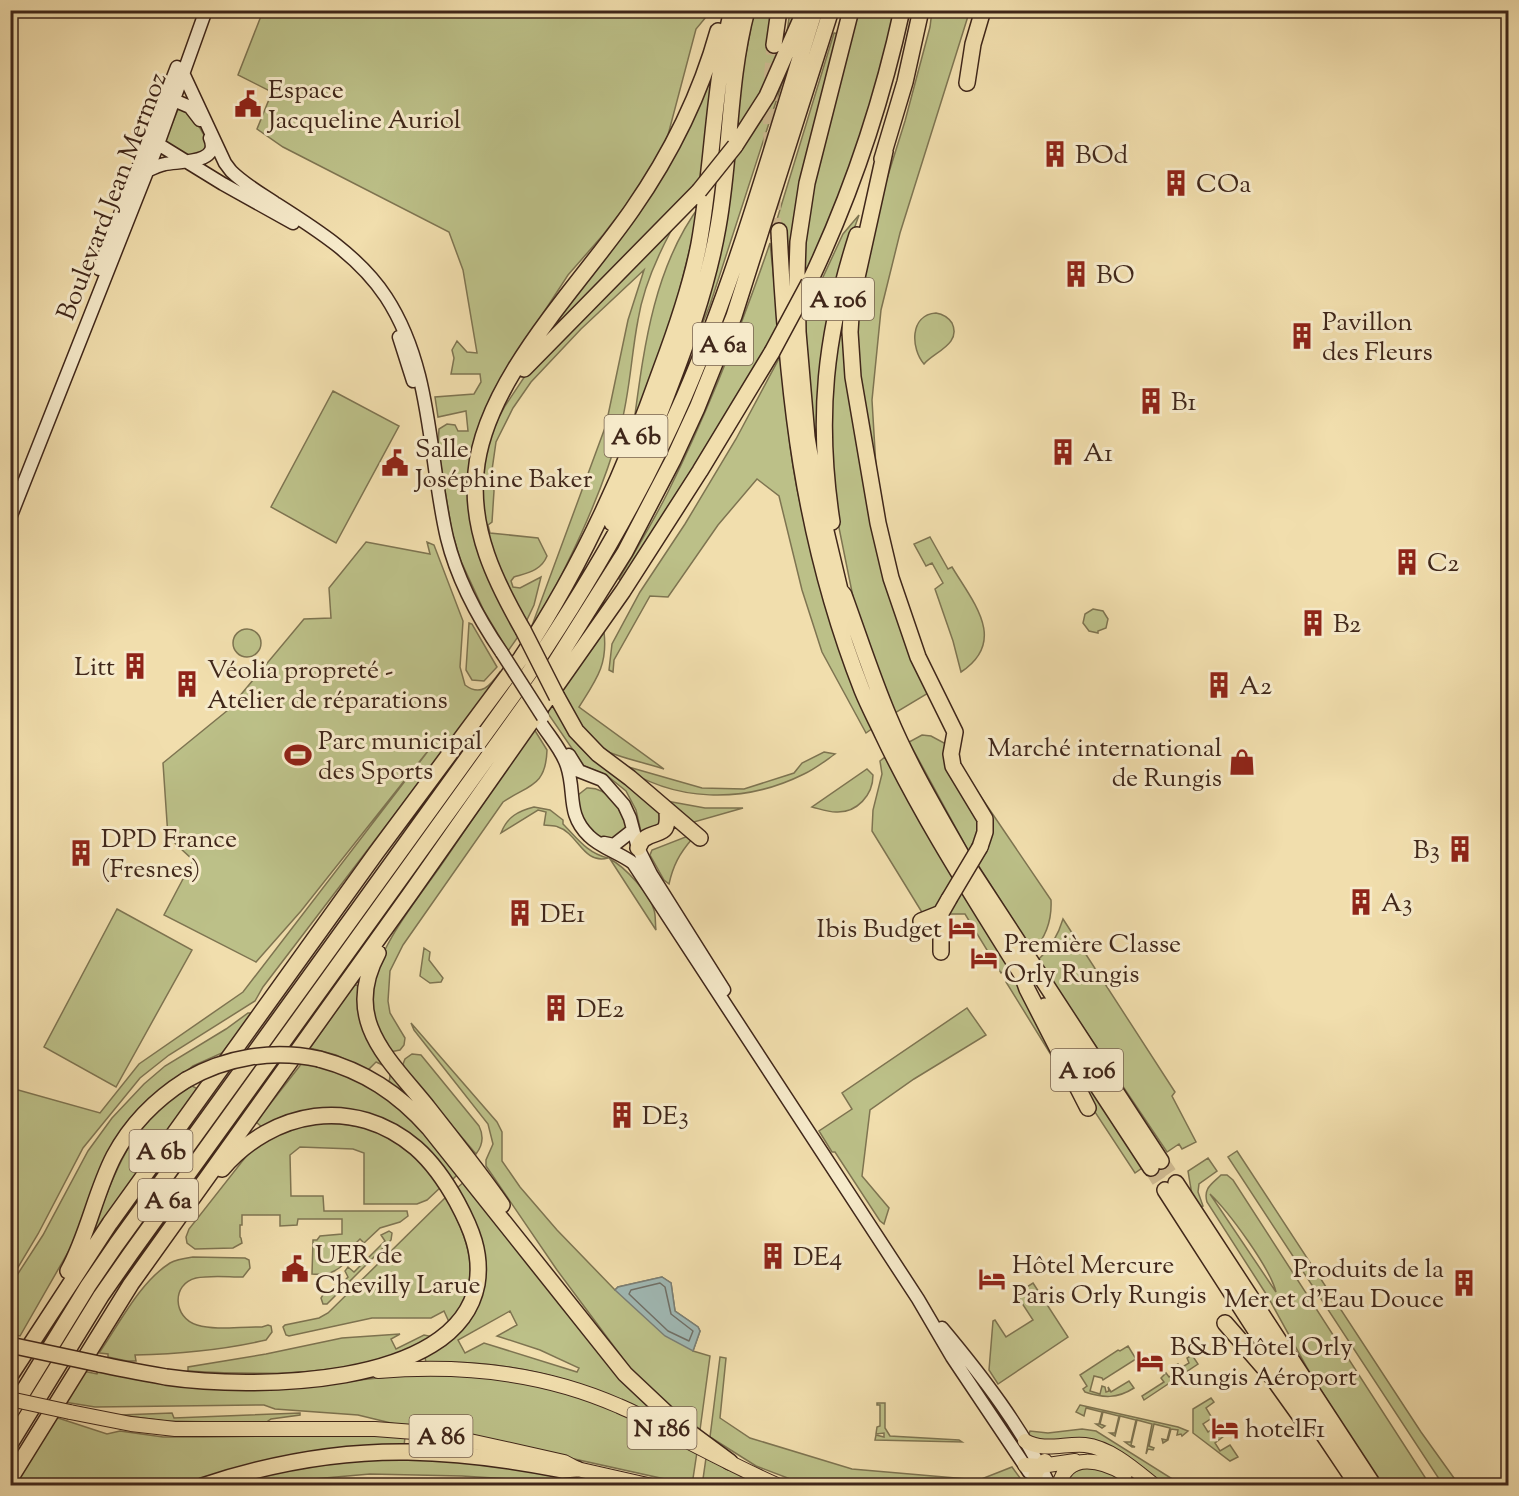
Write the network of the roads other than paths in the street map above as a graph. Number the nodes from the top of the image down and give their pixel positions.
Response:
1 (198, 10) edge
2 (206, 10) edge
3 (724, 10) edge
4 (732, 10) edge
5 (747, 10) edge
6 (779, 10) edge
7 (786, 10) edge
8 (806, 10) edge
9 (814, 10) edge
10 (831, 10) edge
11 (851, 10) edge
12 (902, 10) edge
13 (921, 10) edge
14 (983, 10) edge
15 (183, 73) junction
16 (967, 83) dead end
17 (169, 98) junction
18 (155, 124) junction
19 (207, 125) junction
20 (158, 144) junction
21 (885, 151) junction
22 (189, 161) junction
23 (147, 171) junction
24 (777, 234) tunnel mouth
25 (385, 302) junction
26 (391, 321) junction
27 (415, 357) junction
28 (55, 393) junction
29 (486, 430) junction
30 (430, 461) junction
31 (10, 496) edge
32 (10, 518) edge
33 (844, 595) junction
34 (555, 634) junction
35 (501, 657) junction
36 (541, 720) junction
37 (571, 783) junction
38 (610, 787) junction
39 (668, 812) junction
40 (638, 838) junction
41 (700, 838) dead end
42 (596, 842) junction
43 (633, 863) junction
44 (410, 894) junction
45 (941, 913) junction
46 (921, 921) dead end
47 (941, 952) dead end
48 (1022, 975) junction
49 (733, 1016) junction
50 (1088, 1108) dead end
51 (169, 1230) junction
52 (557, 1290) junction
53 (918, 1299) junction
54 (1225, 1323) dead end
55 (944, 1342) junction
56 (10, 1345) edge
57 (19, 1361) junction
58 (358, 1373) junction
59 (10, 1376) edge
60 (995, 1394) junction
61 (10, 1399) edge
62 (10, 1413) edge
63 (1025, 1441) junction
64 (10, 1444) edge
65 (1069, 1446) junction
66 (1086, 1460) junction
67 (730, 1462) junction
68 (1343, 1463) junction
69 (1025, 1465) junction
70 (1041, 1466) junction
71 (576, 1468) junction
72 (10, 1479) edge
73 (1037, 1483) edge
74 (202, 1485) edge
75 (652, 1485) edge
76 (779, 1485) edge
77 (1050, 1485) edge
78 (1059, 1485) edge
79 (1140, 1485) edge
80 (1155, 1485) edge
81 (1358, 1485) edge
82 (1374, 1485) edge

1 - 17 main road, Boulevard Jean Mermoz
2 - 15 main road, Boulevard Jean Mermoz
3 - 29 highway
4 - 57 highway, A 6b
5 - 34 highway
6 - 7 highway
8 - 29 highway, bridge
9 - 34 highway, A 6a
10 - 64 highway, A 6a
11 - 33 highway
12 - 44 highway, A 6b, bridge
13 - 21 highway, A 106
14 - 16 highway
15 - 17 main road, Boulevard Jean Mermoz
15 - 19 main road
17 - 18 main road, Boulevard Jean Mermoz
17 - 19 main road
17 - 20 main road, Boulevard Jean Mermoz
18 - 20 main road
18 - 28 main road, Boulevard Jean Mermoz
19 - 22 main road
19 - 25 main road
20 - 22 main road
20 - 23 main road, Boulevard Jean Mermoz
21 - 33 highway, A 106
21 - 45 highway, bridge
22 - 23 main road
22 - 25 main road
23 - 28 main road, Boulevard Jean Mermoz
24 - 48 highway, A 106
25 - 26 main road
25 - 27 main road
26 - 27 main road
26 - 30 main road
27 - 30 main road
28 - 31 main road
28 - 32 main road
29 - 39 highway, bridge
30 - 35 main road
30 - 35 main road
33 - 48 highway, A 106
34 - 62 highway, A 6a
35 - 36 main road
36 - 37 main road
36 - 38 main road
37 - 38 main road
37 - 42 main road
38 - 40 main road
39 - 40 highway
39 - 41 highway
40 - 42 main road
40 - 43 main road
40 - 49 main road
42 - 43 main road
43 - 49 main road
44 - 51 highway, A 6b
44 - 52 highway
45 - 46 highway
45 - 47 highway
48 - 50 highway
49 - 53 main road
51 - 58 highway
51 - 72 highway, A 6b
52 - 57 highway, bridge
52 - 67 highway
53 - 55 main road
53 - 60 main road
54 - 68 highway
55 - 60 main road
55 - 69 main road
56 - 58 highway, bridge
57 - 59 highway, A 6b
58 - 67 highway, N 186
60 - 63 main road
61 - 71 highway, A 86, bridge
63 - 65 highway
63 - 70 main road
65 - 70 highway
65 - 80 highway
66 - 70 highway
66 - 78 highway
66 - 79 highway
67 - 76 highway, N 186
68 - 81 highway
68 - 82 highway
69 - 70 highway
69 - 73 main road
70 - 73 highway
70 - 77 main road
71 - 74 highway
71 - 75 highway, N 186

